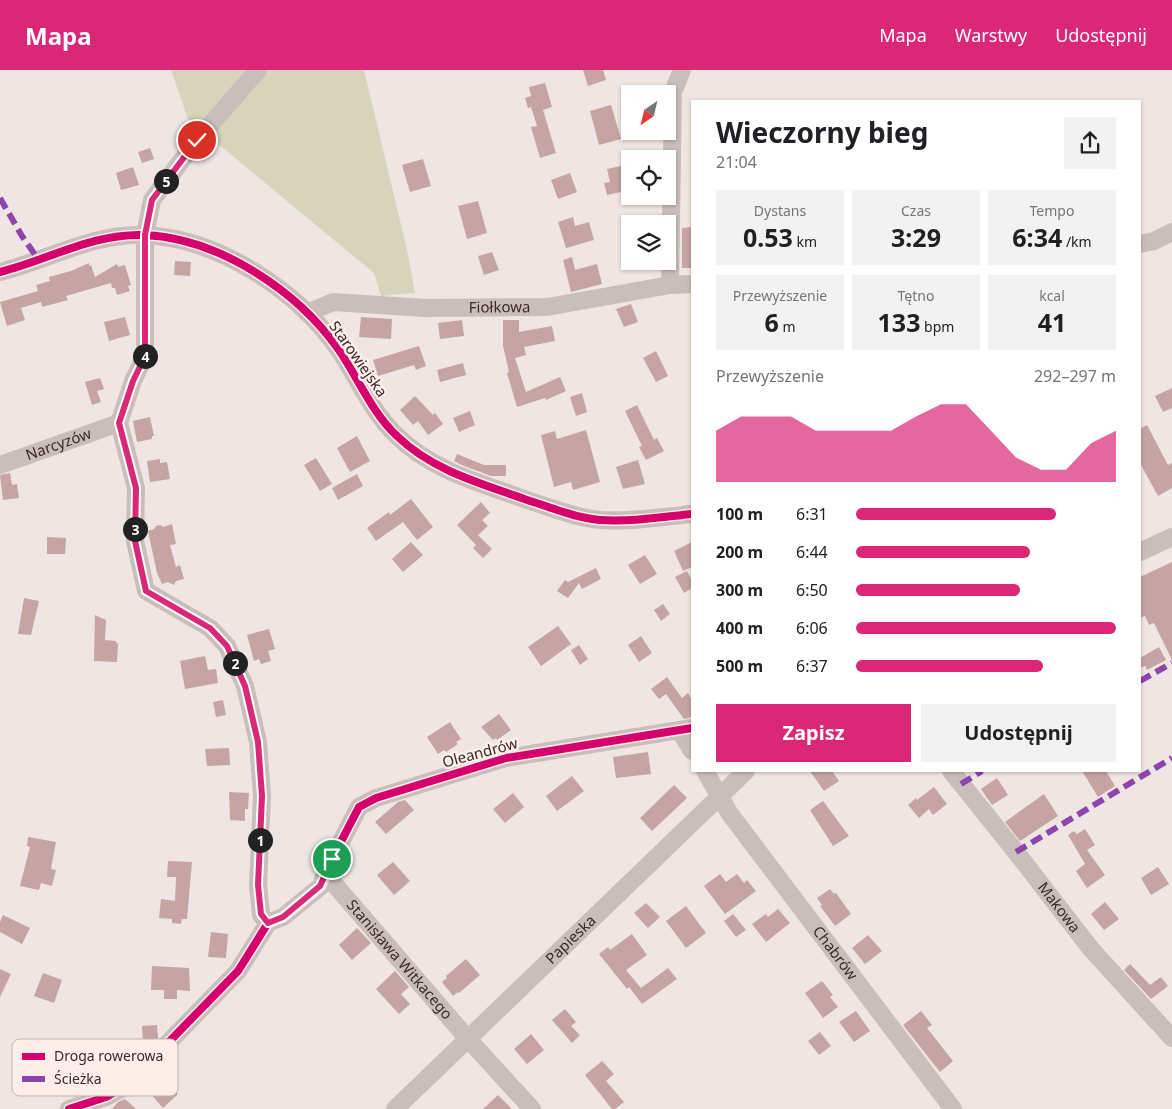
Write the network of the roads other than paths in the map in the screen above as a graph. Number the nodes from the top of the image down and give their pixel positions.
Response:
1 (258, 70) edge
2 (682, 70) edge
3 (1172, 232) edge
4 (145, 235) junction
5 (1147, 242) edge
6 (0, 272) edge
7 (691, 284) edge
8 (670, 285) junction
9 (307, 313) junction
10 (119, 423) junction
11 (0, 466) edge
12 (691, 514) edge
13 (1172, 537) edge
14 (1141, 552) edge
15 (686, 730) edge
16 (691, 748) edge
17 (706, 772) edge
18 (745, 772) edge
19 (952, 772) edge
20 (720, 796) junction
21 (323, 879) junction
22 (268, 923) junction
23 (1172, 1038) edge
24 (172, 1039) edge
25 (468, 1039) junction
26 (108, 1096) edge
27 (69, 1109) edge
28 (395, 1109) edge
29 (532, 1109) edge
30 (953, 1109) edge

1 - 4 street
2 - 8 street
3 - 5 street
4 - 6 street, Starowiejska
4 - 9 street, Starowiejska
4 - 10 street
7 - 8 street, Fiołkowa
8 - 9 street, Fiołkowa
9 - 12 street, Starowiejska
10 - 11 street, Narcyzów
10 - 22 street
13 - 14 street
15 - 16 street, Oleandrów
15 - 21 street, Oleandrów
17 - 20 street
18 - 20 street, Papieska
19 - 23 street, Makowa
20 - 25 street, Papieska
20 - 30 street, Chabrów
21 - 22 street
21 - 25 street, Stanisława Witkacego
22 - 24 street
25 - 28 street, Papieska
25 - 29 street, Stanisława Witkacego
26 - 27 street

